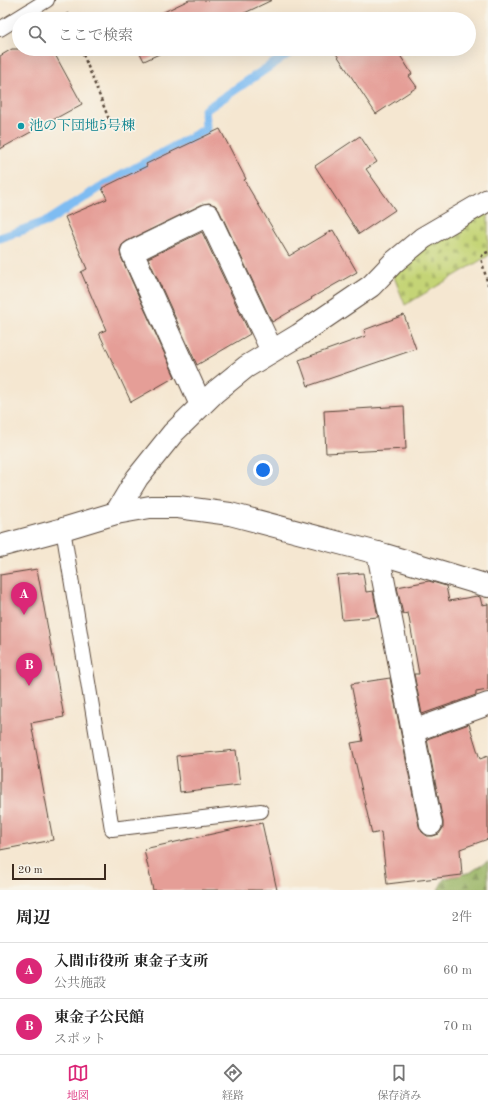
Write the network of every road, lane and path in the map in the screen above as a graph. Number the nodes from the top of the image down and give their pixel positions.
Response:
1 (47, 0) edge
2 (28, 12) edge
3 (12, 22) edge
4 (0, 29) edge
5 (84, 56) edge
6 (112, 126) dead end
7 (488, 200) edge
8 (488, 252) edge
9 (488, 285) edge
10 (272, 351) junction
11 (201, 405) junction
12 (116, 513) junction
13 (63, 530) junction
14 (0, 546) edge
15 (378, 554) junction
16 (488, 586) edge
17 (488, 704) edge
18 (413, 732) junction
19 (260, 811) dead end
20 (431, 824) dead end

1 - 2 lane
3 - 4 lane
5 - 6 path
7 - 10 street
8 - 9 path
10 - 11 street
10 - 11 street
11 - 12 street
12 - 13 street
12 - 15 street
13 - 14 street
13 - 19 lane
15 - 16 street
15 - 18 street
17 - 18 street
18 - 20 street

